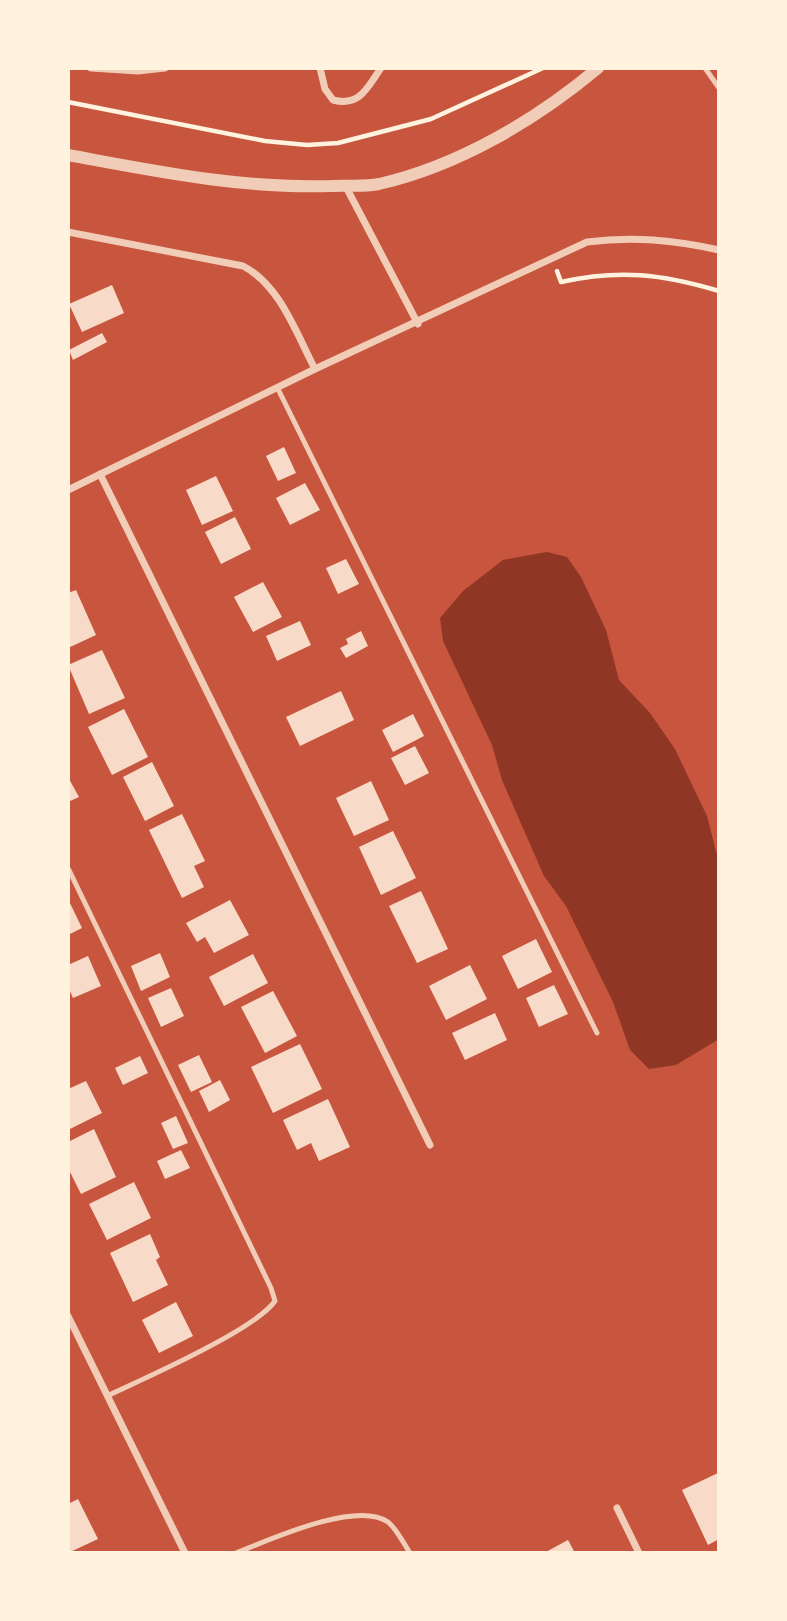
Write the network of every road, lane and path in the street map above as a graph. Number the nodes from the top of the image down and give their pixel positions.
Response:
1 (91, 68) edge
2 (165, 68) edge
3 (320, 68) edge
4 (381, 68) edge
5 (542, 68) edge
6 (598, 68) edge
7 (705, 68) edge
8 (717, 86) edge
9 (68, 102) edge
10 (68, 155) edge
11 (345, 186) junction
12 (68, 232) edge
13 (719, 250) edge
14 (553, 257) junction
15 (719, 291) edge
16 (418, 324) junction
17 (316, 369) junction
18 (277, 387) junction
19 (100, 474) junction
20 (68, 490) edge
21 (68, 868) edge
22 (597, 1033) dead end
23 (430, 1146) dead end
24 (68, 1316) edge
25 (107, 1396) junction
26 (617, 1508) dead end
27 (185, 1553) edge
28 (236, 1553) edge
29 (410, 1553) edge
30 (639, 1553) edge

1 - 2 street
3 - 4 street
5 - 9 path
6 - 11 street
7 - 8 lane
10 - 11 street
11 - 16 street
12 - 17 street
13 - 14 street
14 - 15 path
14 - 16 street
16 - 17 street
17 - 18 street
18 - 19 street
18 - 22 lane
19 - 20 street
19 - 23 street
21 - 25 lane
24 - 25 street
25 - 27 street
26 - 30 street
28 - 29 lane

